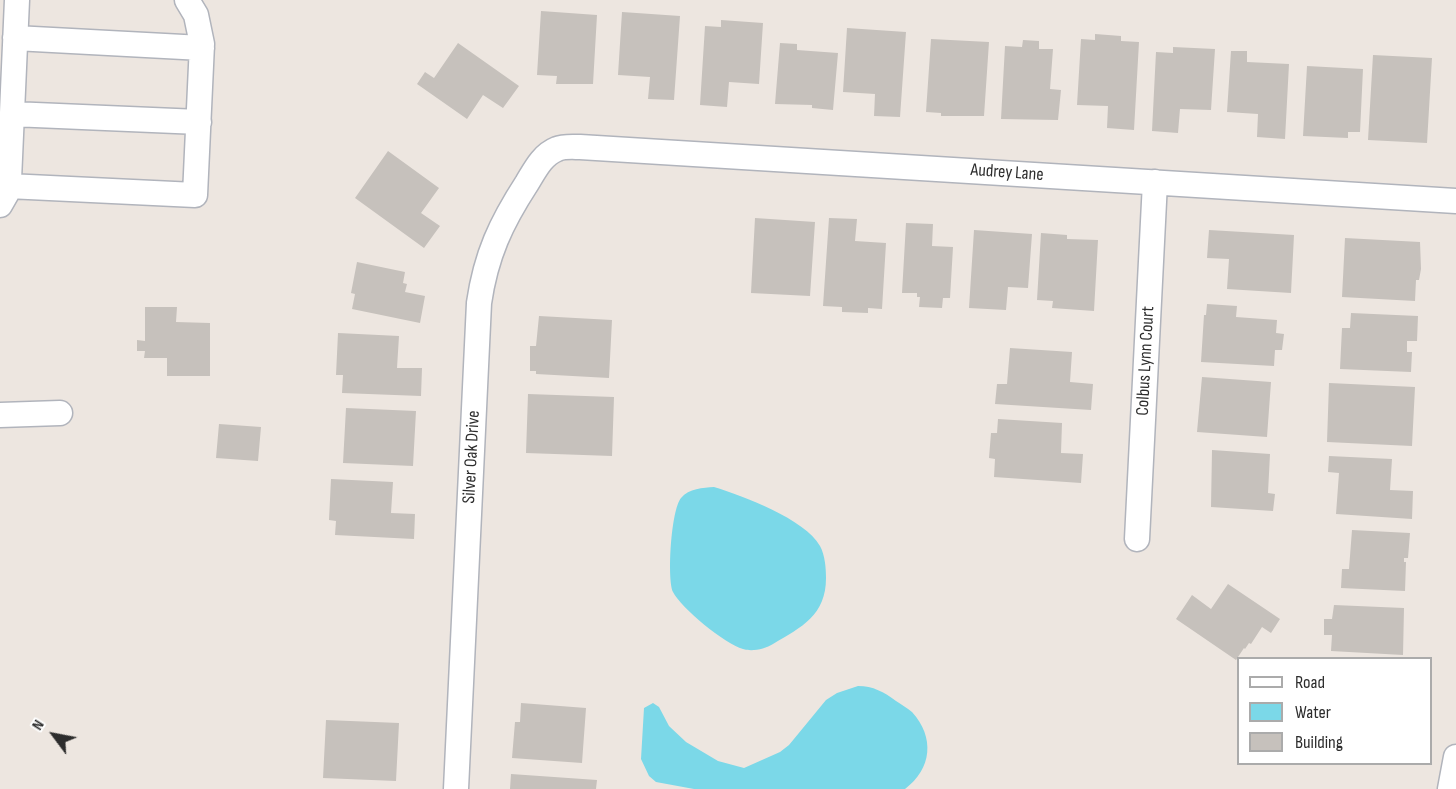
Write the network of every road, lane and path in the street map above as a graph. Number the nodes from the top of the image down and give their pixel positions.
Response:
1 (17, 0) edge
2 (187, 0) edge
3 (15, 38) junction
4 (202, 48) junction
5 (12, 114) junction
6 (199, 122) junction
7 (558, 148) joint
8 (1155, 182) junction
9 (4, 195) edge
10 (1456, 201) edge
11 (60, 413) dead end
12 (0, 415) edge
13 (1137, 539) dead end
14 (1456, 757) edge
15 (456, 789) edge
16 (1450, 789) edge

1 - 3 street
2 - 4 street
3 - 4 street
3 - 5 street
4 - 6 street
5 - 6 street
5 - 9 street
6 - 9 street
7 - 8 street, Audrey Lane
7 - 15 street, Silver Oak Drive
8 - 10 street, Audrey Lane
8 - 13 street, Colbus Lynn Court
11 - 12 street
14 - 16 street

